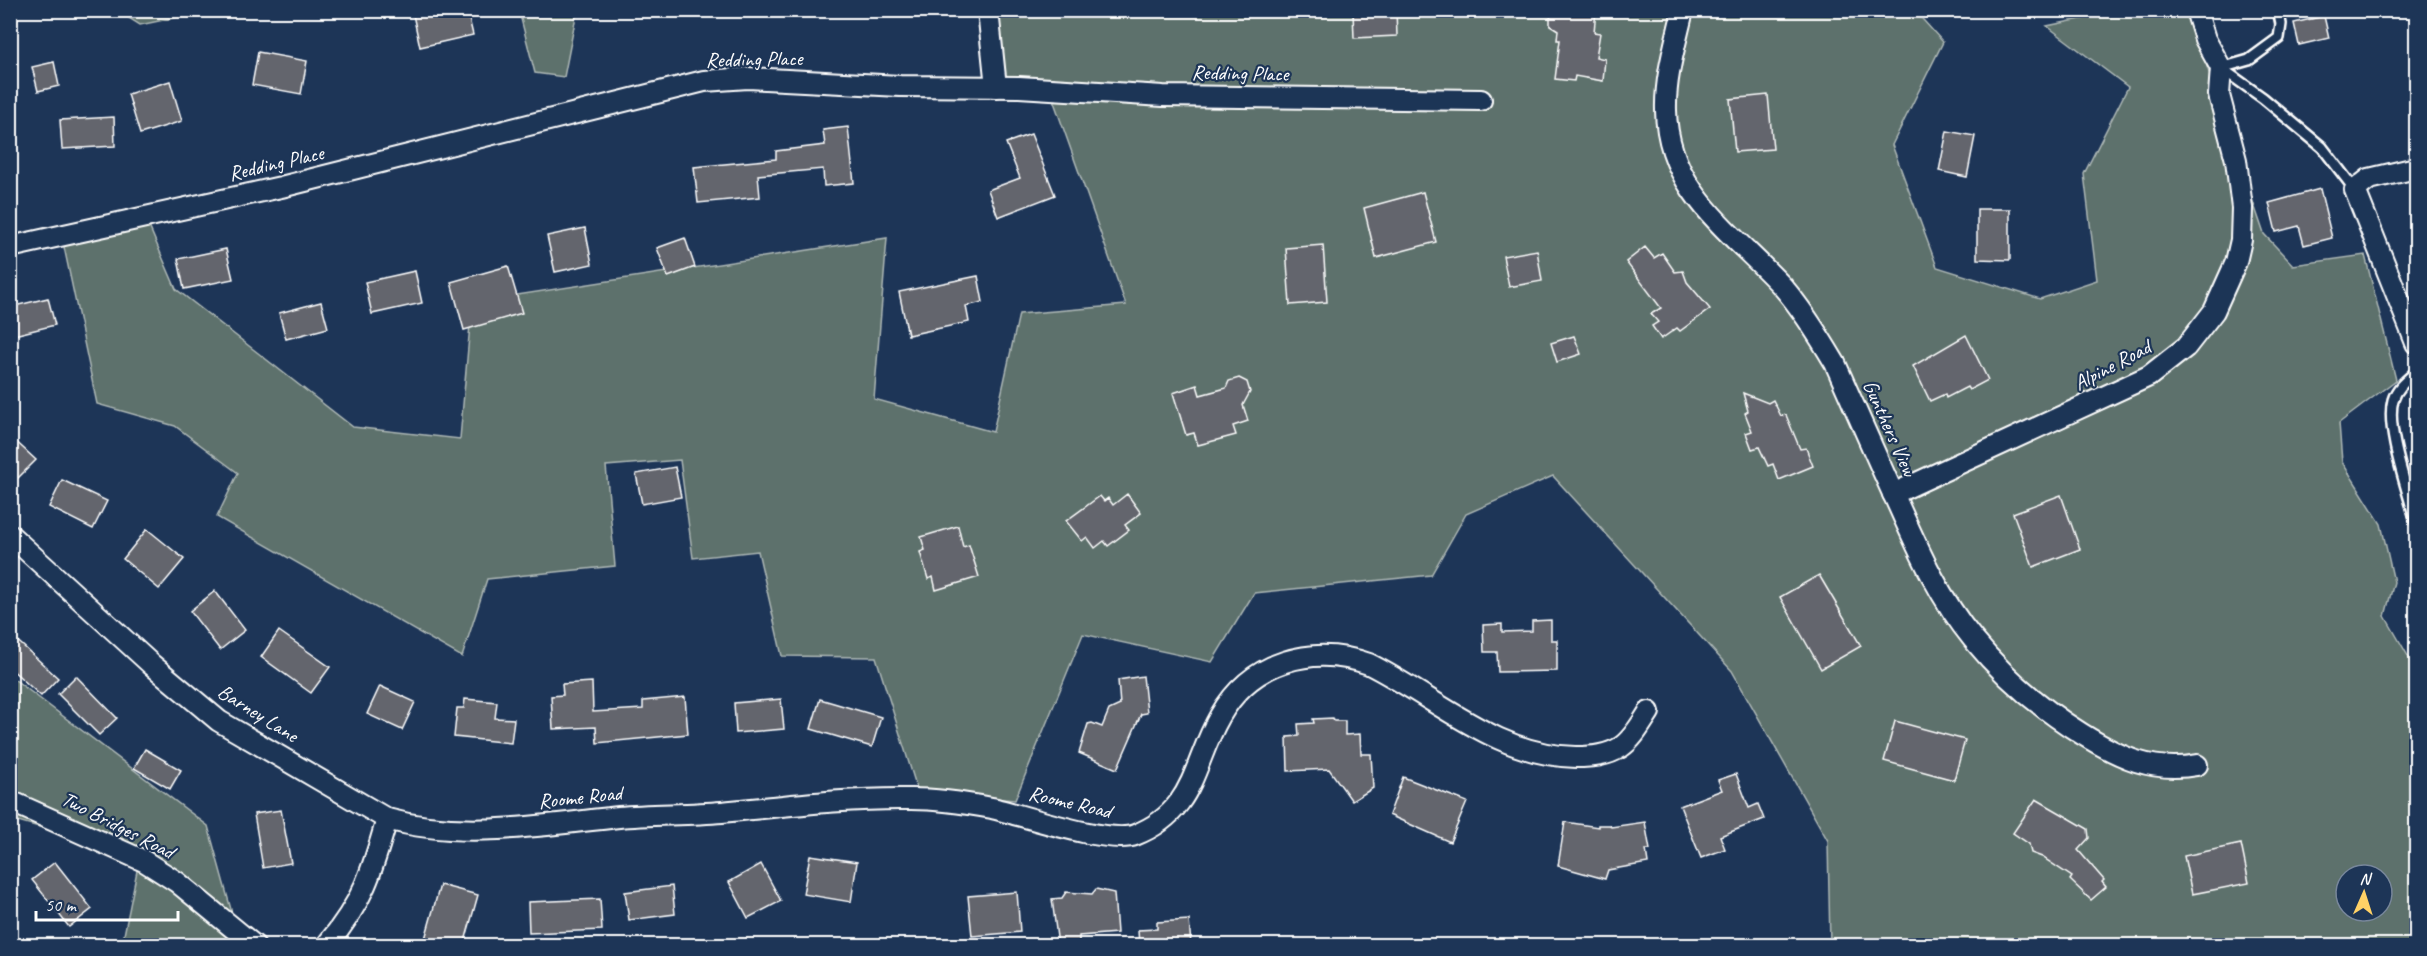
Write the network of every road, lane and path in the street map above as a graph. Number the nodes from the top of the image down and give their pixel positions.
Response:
1 (988, 10) edge
2 (1683, 10) edge
3 (2196, 10) edge
4 (2278, 10) edge
5 (2221, 68) junction
6 (996, 87) junction
7 (1481, 100) dead end
8 (2416, 168) edge
9 (2355, 190) junction
10 (10, 247) edge
11 (2416, 343) edge
12 (2416, 372) edge
13 (1893, 494) junction
14 (2416, 522) edge
15 (10, 535) edge
16 (1649, 712) dead end
17 (2197, 765) dead end
18 (10, 801) edge
19 (387, 819) junction
20 (255, 945) edge
21 (326, 945) edge

1 - 6 street
2 - 13 street, Gunthers View
3 - 5 street
4 - 5 lane
5 - 9 lane
5 - 13 street, Alpine Road
6 - 7 street, Redding Place
6 - 10 street, Redding Place
8 - 9 street
9 - 11 street
12 - 14 lane
13 - 17 street, Gunthers View
15 - 19 street, Barney Lane
16 - 19 street, Roome Road
18 - 20 street, Two Bridges Road
19 - 21 street

